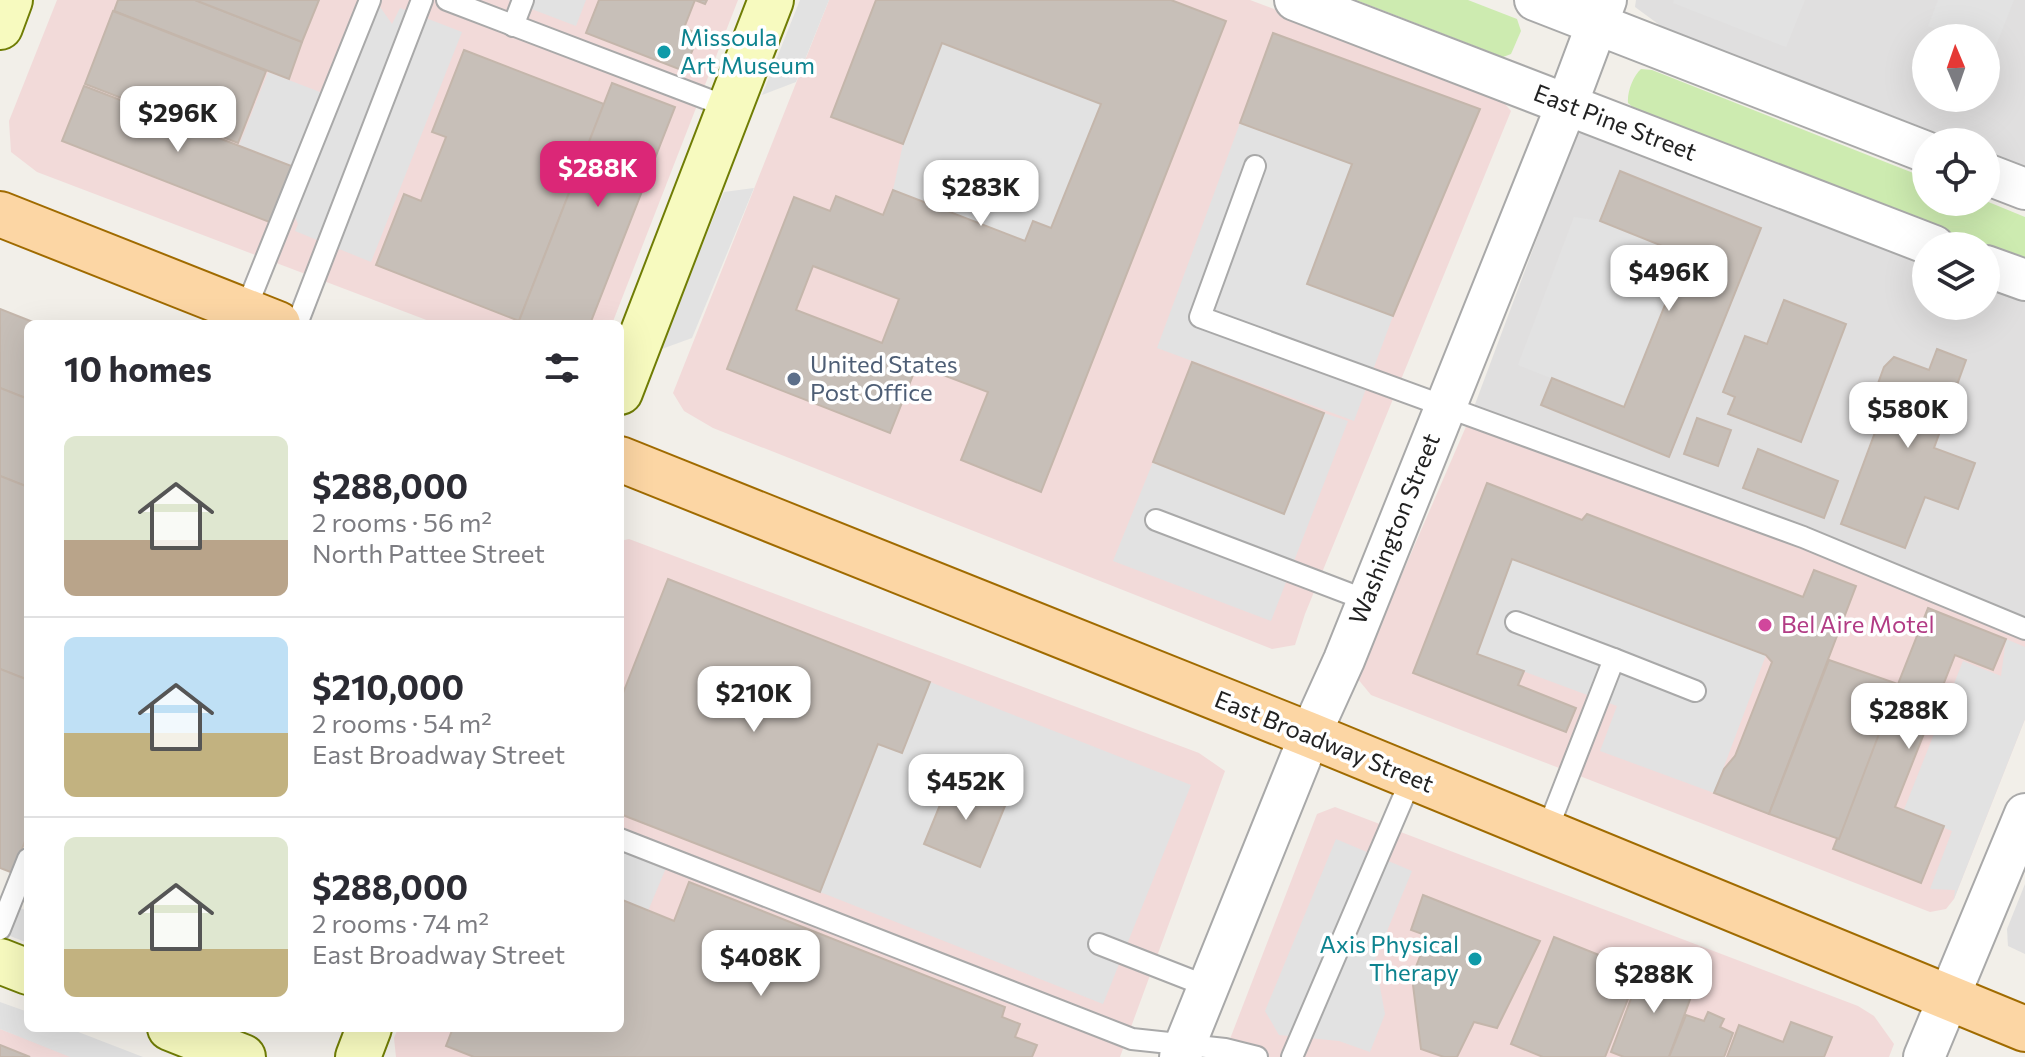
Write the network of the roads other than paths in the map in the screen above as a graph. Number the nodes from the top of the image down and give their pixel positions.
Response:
1 (10, 0) edge
2 (370, 0) edge
3 (422, 0) edge
4 (447, 0) edge
5 (523, 0) edge
6 (771, 0) edge
7 (1295, 0) edge
8 (1535, 0) edge
9 (1601, 13) edge
10 (513, 26) junction
11 (0, 27) edge
12 (1567, 104) junction
13 (728, 107) junction
14 (1912, 146) edge
15 (1255, 166) dead end
16 (2000, 179) edge
17 (2025, 189) edge
18 (0, 214) edge
19 (1912, 237) edge
20 (2000, 271) edge
21 (2025, 280) edge
22 (255, 320) edge
23 (299, 320) edge
24 (624, 381) edge
25 (1445, 406) junction
26 (624, 461) edge
27 (1156, 520) dead end
28 (1366, 600) junction
29 (1516, 622) dead end
30 (2025, 629) edge
31 (1614, 659) junction
32 (1695, 691) dead end
33 (1310, 735) junction
34 (1412, 777) junction
35 (2025, 814) edge
36 (1546, 833) junction
37 (624, 841) edge
38 (24, 869) edge
39 (0, 929) edge
40 (1099, 944) dead end
41 (0, 961) edge
42 (24, 970) edge
43 (1209, 987) junction
44 (1949, 999) junction
45 (2025, 1029) edge
46 (180, 1032) edge
47 (367, 1032) edge
48 (1182, 1052) edge
49 (243, 1057) edge
50 (358, 1057) edge
51 (1257, 1057) edge
52 (1292, 1057) edge
53 (1924, 1057) edge

1 - 11 street
2 - 22 lane
3 - 23 lane
4 - 10 lane
5 - 10 lane
6 - 13 street
7 - 12 street, East Pine Street
8 - 9 street
9 - 12 street, Washington Street
9 - 14 street
10 - 13 lane
12 - 19 street, East Pine Street
12 - 25 street, Washington Street
13 - 24 street
15 - 25 lane
16 - 17 street
18 - 22 main road
20 - 21 street
25 - 28 street, Washington Street
25 - 30 lane
26 - 33 main road, East Broadway Street
27 - 28 lane
28 - 33 street, Washington Street
29 - 31 lane
31 - 32 lane
31 - 36 lane
33 - 34 main road, East Broadway Street
33 - 43 street, Washington Street
34 - 36 main road, East Broadway Street
34 - 52 lane
35 - 44 street
36 - 44 main road, East Broadway Street
37 - 48 lane
38 - 39 lane
40 - 43 lane
41 - 42 street
43 - 48 street, Washington Street
44 - 45 main road, East Broadway Street
44 - 53 street
46 - 49 street
47 - 50 street
48 - 51 lane

